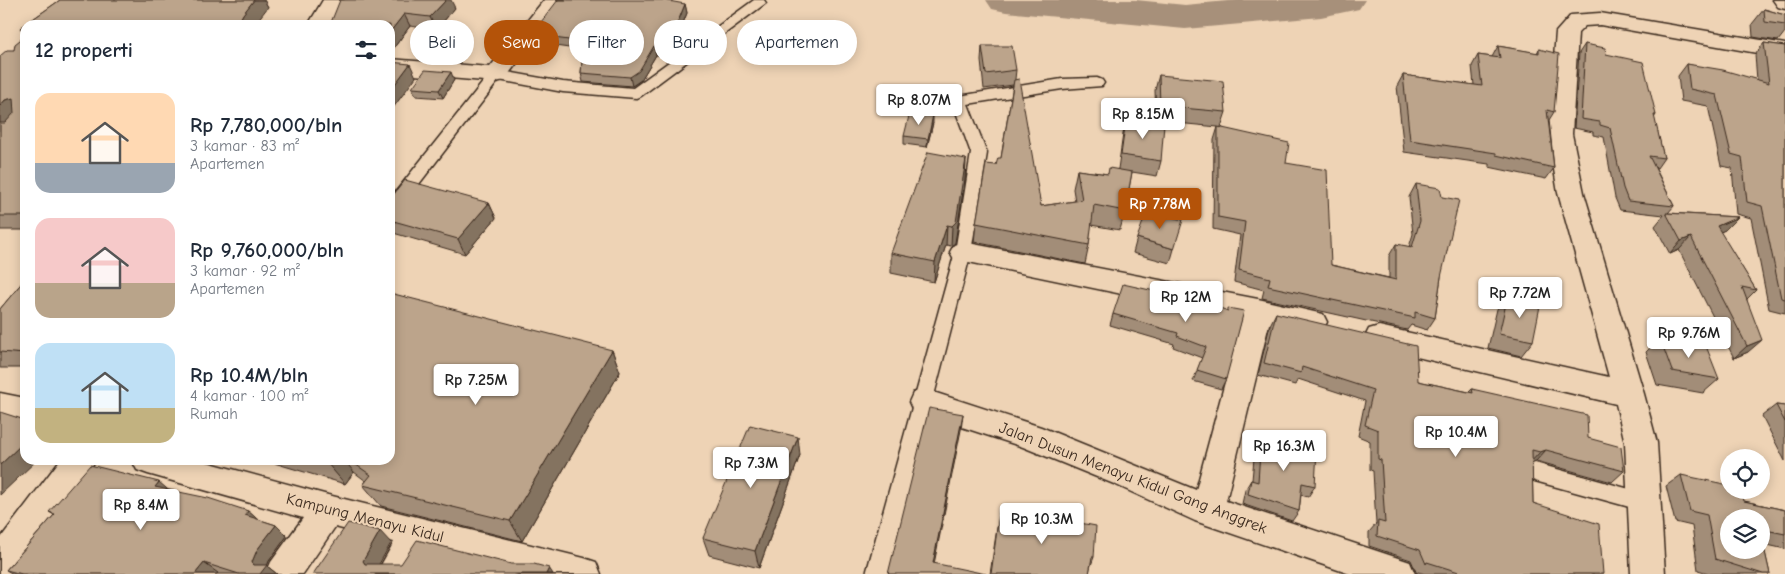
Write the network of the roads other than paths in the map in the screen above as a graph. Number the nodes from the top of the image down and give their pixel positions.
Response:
1 (333, 0) edge
2 (555, 0) edge
3 (759, 3) dead end
4 (322, 20) edge
5 (1785, 51) edge
6 (395, 66) edge
7 (496, 74) junction
8 (1097, 83) dead end
9 (395, 204) edge
10 (963, 252) junction
11 (1258, 310) junction
12 (1629, 394) junction
13 (924, 402) junction
14 (0, 406) edge
15 (20, 410) edge
16 (75, 465) edge
17 (166, 465) edge
18 (1535, 472) dead end
19 (1644, 502) junction
20 (328, 510) junction
21 (1207, 510) junction
22 (418, 532) junction
23 (0, 566) edge
24 (284, 574) edge
25 (393, 574) edge
26 (584, 574) edge
27 (877, 574) edge
28 (1398, 574) edge
29 (1648, 574) edge

1 - 4 street
2 - 7 street
3 - 7 lane
5 - 12 street
6 - 7 street
7 - 9 lane
8 - 10 lane
10 - 11 street
10 - 13 lane
11 - 12 street
11 - 21 street
12 - 19 street
13 - 21 street, Jalan Dusun Menayu Kidul Gang Anggrek
13 - 27 lane
14 - 15 street
16 - 23 street
17 - 20 street, Kampung Menayu Kidul
18 - 19 lane
19 - 29 street
20 - 22 street, Kampung Menayu Kidul
20 - 24 street
21 - 28 street, Jalan Dusun Menayu Kidul Gang Anggrek
22 - 25 street
22 - 26 street, Kampung Menayu Kidul

